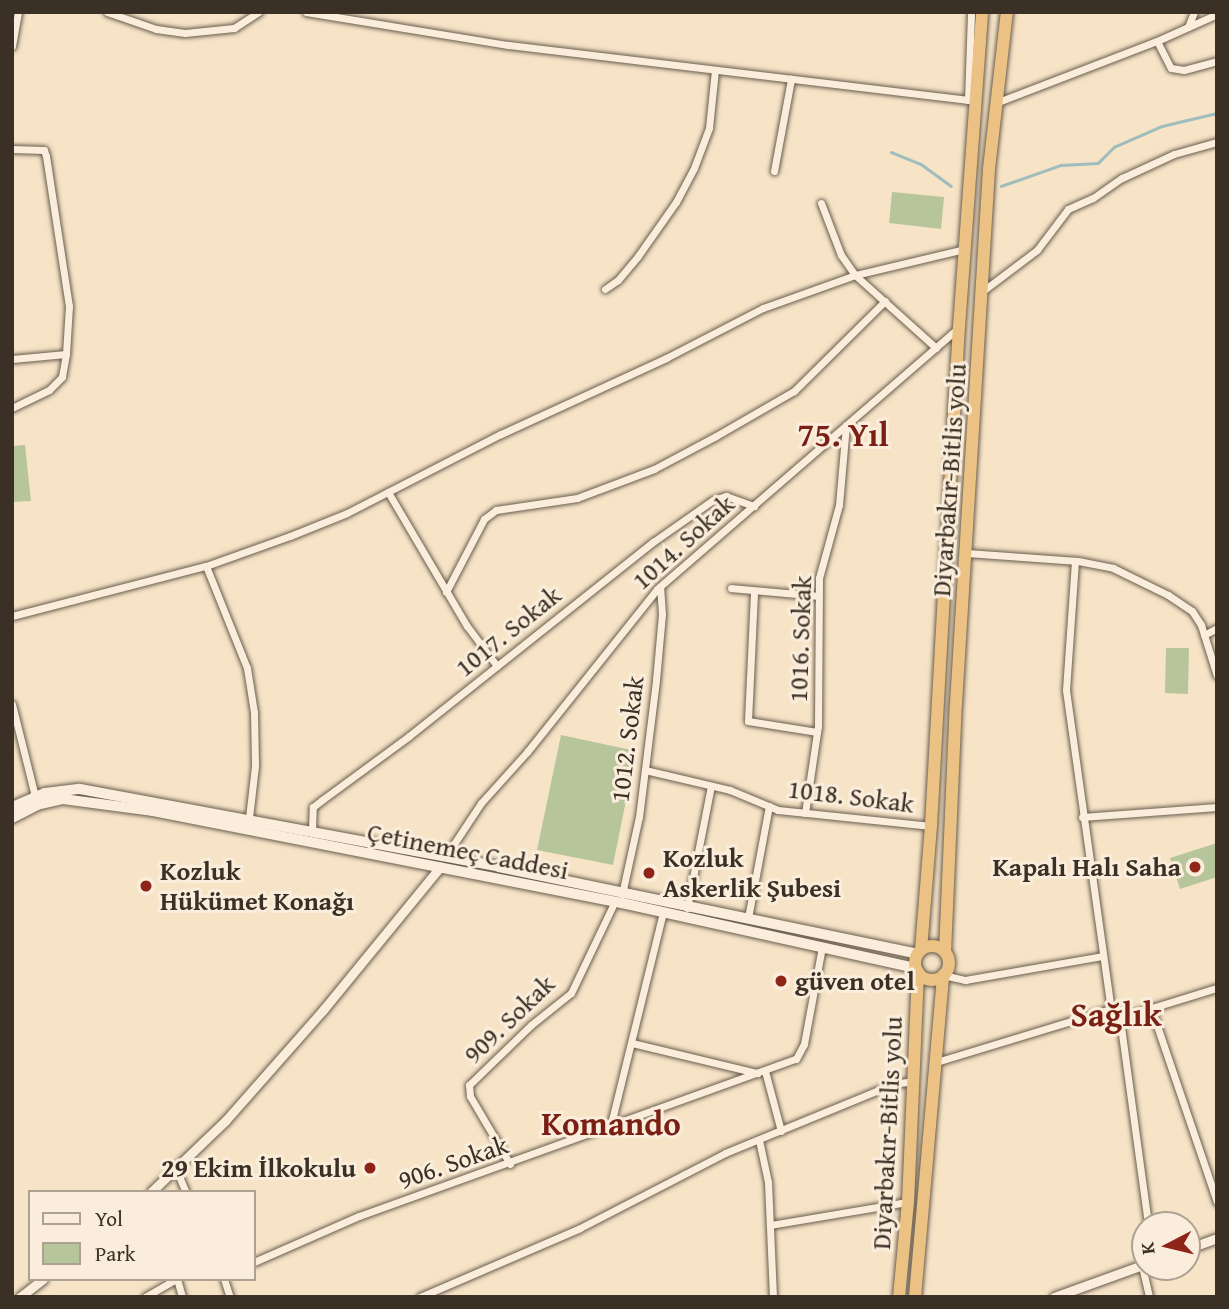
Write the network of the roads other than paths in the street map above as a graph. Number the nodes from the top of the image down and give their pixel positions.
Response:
1 (18, 12) edge
2 (107, 12) edge
3 (259, 12) edge
4 (306, 12) edge
5 (971, 12) edge
6 (982, 12) edge
7 (1007, 12) edge
8 (1194, 12) edge
9 (1217, 14) edge
10 (1187, 28) junction
11 (1157, 41) junction
12 (12, 46) edge
13 (1217, 61) edge
14 (715, 70) junction
15 (792, 79) junction
16 (972, 101) junction
17 (998, 102) junction
18 (1217, 142) edge
19 (12, 149) edge
20 (774, 171) dead end
21 (821, 203) dead end
22 (966, 248) junction
23 (855, 275) junction
24 (605, 289) dead end
25 (984, 290) junction
26 (885, 301) junction
27 (959, 327) junction
28 (936, 348) junction
29 (66, 354) junction
30 (12, 359) edge
31 (12, 408) edge
32 (846, 425) junction
33 (388, 492) junction
34 (754, 506) junction
35 (967, 553) junction
36 (1074, 561) junction
37 (206, 566) junction
38 (660, 587) junction
39 (731, 588) dead end
40 (446, 592) junction
41 (754, 593) junction
42 (819, 596) junction
43 (12, 616) edge
44 (1217, 628) edge
45 (1204, 635) junction
46 (498, 666) junction
47 (1217, 676) edge
48 (12, 705) edge
49 (817, 733) junction
50 (645, 770) junction
51 (711, 786) junction
52 (35, 796) junction
53 (769, 806) junction
54 (12, 807) edge
55 (1217, 807) edge
56 (805, 813) junction
57 (1082, 817) junction
58 (12, 818) edge
59 (249, 818) junction
60 (932, 826) junction
61 (312, 830) junction
62 (446, 856) junction
63 (440, 867) junction
64 (618, 898) junction
65 (688, 908) junction
66 (663, 912) junction
67 (748, 918) junction
68 (822, 947) junction
69 (919, 952) junction
70 (945, 952) junction
71 (1102, 956) junction
72 (917, 970) junction
73 (943, 975) junction
74 (1217, 988) edge
75 (1151, 1008) junction
76 (1111, 1009) junction
77 (1119, 1012) junction
78 (632, 1043) junction
79 (933, 1063) junction
80 (761, 1072) junction
81 (914, 1081) junction
82 (610, 1128) junction
83 (781, 1130) junction
84 (759, 1140) junction
85 (510, 1164) junction
86 (176, 1168) junction
87 (153, 1190) edge
88 (185, 1190) edge
89 (908, 1202) junction
90 (1217, 1202) edge
91 (1146, 1211) edge
92 (770, 1225) junction
93 (256, 1261) edge
94 (1131, 1270) edge
95 (40, 1281) edge
96 (173, 1281) edge
97 (20, 1297) edge
98 (145, 1297) edge
99 (419, 1297) edge
100 (773, 1297) edge
101 (899, 1297) edge
102 (915, 1297) edge
103 (1054, 1297) edge

1 - 12 street
2 - 3 street
4 - 14 street
5 - 16 street
6 - 16 highway, Diyarbakır-Bitlis yolu
7 - 17 highway, Diyarbakır-Bitlis yolu
8 - 10 street
9 - 10 street
10 - 11 street
11 - 13 street
11 - 17 street
14 - 15 street
14 - 24 street
15 - 16 street
15 - 20 street
16 - 22 highway, Diyarbakır-Bitlis yolu
17 - 25 highway, Diyarbakır-Bitlis yolu
18 - 25 street
19 - 29 street
21 - 23 street
22 - 23 street
22 - 27 highway, Diyarbakır-Bitlis yolu
23 - 26 street
23 - 33 street
25 - 35 highway, Diyarbakır-Bitlis yolu
26 - 28 street
26 - 40 street
27 - 28 street, 1014. Sokak
27 - 60 highway, Diyarbakır-Bitlis yolu
28 - 32 street, 1014. Sokak
29 - 30 street
29 - 31 street
32 - 34 street, 1014. Sokak
32 - 42 street, 1016. Sokak
33 - 37 street
33 - 40 street
34 - 38 street, 1014. Sokak
34 - 46 street, 1017. Sokak
35 - 36 street
35 - 70 highway, Diyarbakır-Bitlis yolu
36 - 45 street
36 - 57 street
37 - 43 street
37 - 59 street
38 - 50 street, 1012. Sokak
38 - 62 street, 1014. Sokak
39 - 41 street
40 - 46 street
41 - 42 street
41 - 49 street
42 - 49 street, 1016. Sokak
44 - 45 street
45 - 47 street
46 - 61 street, 1017. Sokak
48 - 52 street
49 - 56 street, 1016. Sokak
50 - 51 street, 1018. Sokak
50 - 64 street, 1012. Sokak
51 - 53 street, 1018. Sokak
51 - 65 street
52 - 54 main road, Çetinemeç Caddesi
52 - 59 main road, Çetinemeç Caddesi
53 - 56 street, 1018. Sokak
53 - 67 street
55 - 57 street
56 - 60 street, 1018. Sokak
57 - 71 street
58 - 63 main road, Çetinemeç Caddesi
59 - 61 main road, Çetinemeç Caddesi
60 - 69 highway, Diyarbakır-Bitlis yolu
61 - 62 main road, Çetinemeç Caddesi
62 - 64 main road, Çetinemeç Caddesi
63 - 64 main road, Çetinemeç Caddesi
63 - 86 street
64 - 65 main road, Çetinemeç Caddesi
64 - 66 main road, Çetinemeç Caddesi
64 - 85 street, 909. Sokak
65 - 67 main road, Çetinemeç Caddesi
66 - 68 main road, Çetinemeç Caddesi
66 - 78 street
67 - 69 main road, Çetinemeç Caddesi
68 - 72 main road, Çetinemeç Caddesi
68 - 80 street, 906. Sokak
69 - 70 highway
69 - 72 highway
70 - 73 highway
71 - 73 street
71 - 76 street
72 - 73 highway
72 - 81 highway, Diyarbakır-Bitlis yolu
73 - 79 highway, Diyarbakır-Bitlis yolu
74 - 75 street
75 - 77 street
75 - 90 street
76 - 77 street
76 - 79 street
77 - 91 street
78 - 80 street
78 - 82 street
79 - 102 highway, Diyarbakır-Bitlis yolu
80 - 82 street, 906. Sokak
80 - 83 street
81 - 83 street
81 - 89 highway, Diyarbakır-Bitlis yolu
82 - 85 street, 906. Sokak
83 - 84 street
84 - 92 street
84 - 99 street
85 - 93 street, 906. Sokak
86 - 87 street
86 - 88 street
89 - 92 street
89 - 101 highway, Diyarbakır-Bitlis yolu
92 - 100 street
94 - 103 street
95 - 97 street
96 - 98 street

